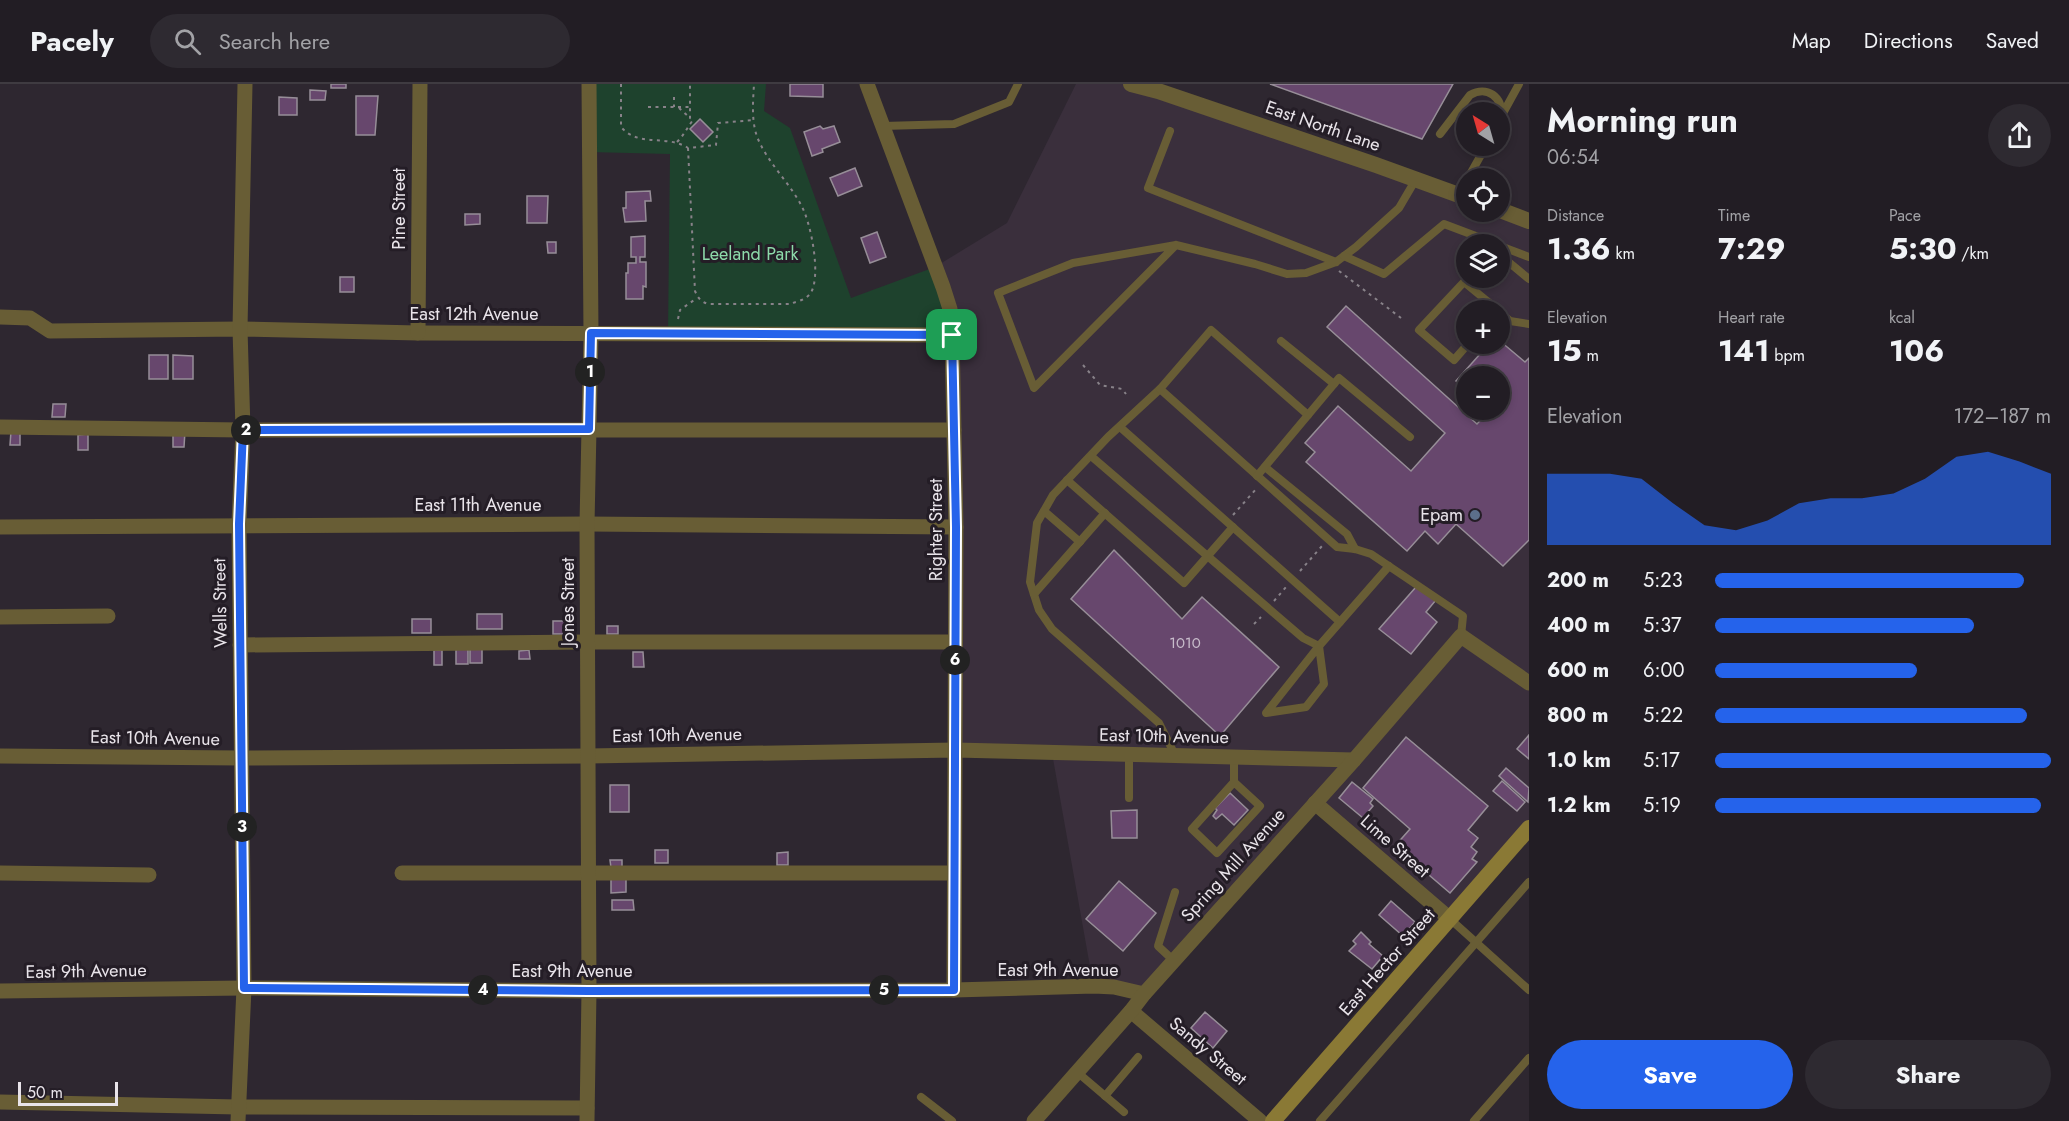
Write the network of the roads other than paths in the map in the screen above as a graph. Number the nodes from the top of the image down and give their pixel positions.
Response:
1 (245, 84) edge
2 (420, 84) edge
3 (589, 84) edge
4 (867, 84) edge
5 (1018, 84) edge
6 (1131, 84) edge
7 (1519, 84) edge
8 (1465, 102) edge
9 (1500, 102) edge
10 (1509, 102) edge
11 (1456, 113) edge
12 (883, 126) junction
13 (1170, 131) dead end
14 (1440, 134) dead end
15 (1416, 179) junction
16 (1456, 186) edge
17 (1510, 214) edge
18 (1529, 221) edge
19 (1470, 234) edge
20 (1176, 245) junction
21 (1510, 249) edge
22 (1344, 256) junction
23 (1529, 256) edge
24 (1336, 262) junction
25 (1510, 263) edge
26 (1529, 279) edge
27 (1485, 300) edge
28 (0, 317) edge
29 (1510, 321) edge
30 (1529, 324) edge
31 (240, 329) junction
32 (418, 333) junction
33 (591, 333) junction
34 (952, 335) junction
35 (1281, 341) dead end
36 (1459, 354) edge
37 (1334, 384) junction
38 (1160, 389) junction
39 (1308, 415) junction
40 (0, 427) edge
41 (1120, 427) junction
42 (589, 429) junction
43 (243, 430) junction
44 (954, 430) junction
45 (1410, 436) dead end
46 (1091, 456) junction
47 (1265, 467) junction
48 (1260, 479) junction
49 (1067, 480) junction
50 (1044, 511) junction
51 (1105, 513) junction
52 (239, 524) junction
53 (587, 524) junction
54 (0, 526) edge
55 (956, 527) junction
56 (1233, 527) junction
57 (1080, 542) junction
58 (1355, 549) junction
59 (1208, 556) junction
60 (1389, 566) junction
61 (1034, 594) junction
62 (108, 616) dead end
63 (0, 617) edge
64 (1340, 622) junction
65 (1461, 636) junction
66 (588, 642) junction
67 (955, 642) junction
68 (240, 645) junction
69 (1319, 646) junction
70 (1529, 683) edge
71 (955, 750) junction
72 (1130, 754) junction
73 (1175, 755) junction
74 (0, 756) edge
75 (588, 756) junction
76 (1234, 757) junction
77 (241, 758) junction
78 (1354, 760) junction
79 (1234, 782) junction
80 (1129, 798) dead end
81 (1315, 803) junction
82 (1529, 828) edge
83 (0, 873) edge
84 (402, 873) dead end
85 (954, 873) junction
86 (588, 874) junction
87 (149, 875) dead end
88 (1529, 882) edge
89 (1175, 892) dead end
90 (1450, 919) junction
91 (1476, 942) junction
92 (1173, 960) junction
93 (244, 988) junction
94 (954, 990) junction
95 (1529, 990) edge
96 (0, 991) edge
97 (589, 991) junction
98 (1144, 994) junction
99 (1131, 1011) junction
100 (1138, 1057) dead end
101 (1529, 1058) edge
102 (1077, 1072) junction
103 (1105, 1095) junction
104 (921, 1097) dead end
105 (0, 1102) edge
106 (1124, 1112) dead end
107 (238, 1114) edge
108 (587, 1114) edge
109 (951, 1121) edge
110 (1034, 1121) edge
111 (1260, 1121) edge
112 (1273, 1121) edge
113 (1320, 1121) edge
114 (1474, 1121) edge

1 - 31 street, Wells Street
2 - 32 street, Pine Street
3 - 33 street, Jones Street
4 - 12 street, Righter Street
5 - 12 lane
6 - 15 street, East North Lane
7 - 10 lane
8 - 9 lane
11 - 14 lane
12 - 34 street, Righter Street
13 - 24 lane
15 - 16 street, East North Lane
15 - 22 lane
17 - 18 street
19 - 22 lane
20 - 20 lane
20 - 24 lane
21 - 23 lane
22 - 24 lane
25 - 26 lane
27 - 36 lane
28 - 31 street, East 12th Avenue
29 - 30 lane
31 - 32 street, East 12th Avenue
31 - 43 street, Wells Street
32 - 33 street, East 12th Avenue
33 - 34 street, East 12th Avenue
33 - 42 street, Jones Street
34 - 44 street, Righter Street
35 - 37 lane
37 - 39 lane
37 - 45 lane
38 - 39 lane
38 - 41 lane
38 - 48 lane
39 - 47 lane
40 - 43 street
41 - 46 lane
41 - 56 lane
42 - 43 street
42 - 44 street
42 - 53 street, Jones Street
43 - 52 street, Wells Street
44 - 55 street, Righter Street
46 - 49 lane
46 - 59 lane
47 - 48 lane
47 - 58 lane
48 - 58 lane
49 - 50 lane
49 - 51 lane
50 - 57 lane
50 - 61 lane
51 - 57 lane
51 - 59 lane
52 - 53 street, East 11th Avenue
52 - 54 street, East 11th Avenue
52 - 68 street, Wells Street
53 - 55 street, East 11th Avenue
53 - 66 street, Jones Street
55 - 67 street, Righter Street
56 - 59 lane
56 - 64 lane
57 - 61 lane
58 - 60 lane
59 - 69 lane
60 - 64 lane
60 - 65 lane
61 - 73 lane
62 - 63 street
64 - 69 lane
65 - 70 street
65 - 78 street, Spring Mill Avenue
66 - 67 street
66 - 68 street
66 - 75 street, Jones Street
67 - 71 street, Righter Street
68 - 77 street, Wells Street
69 - 69 lane
71 - 72 street, East 10th Avenue
71 - 75 street, East 10th Avenue
71 - 85 street, Righter Street
72 - 73 street, East 10th Avenue
72 - 80 lane
73 - 76 street, East 10th Avenue
74 - 77 street, East 10th Avenue
75 - 77 street, East 10th Avenue
75 - 86 street, Jones Street
76 - 78 street, East 10th Avenue
76 - 79 lane
77 - 93 street, Wells Street
78 - 81 street, Spring Mill Avenue
79 - 79 lane
81 - 90 street, Lime Street
81 - 92 street, Spring Mill Avenue
82 - 90 main road, East Hector Street
83 - 87 street
84 - 86 street
85 - 86 street
85 - 94 street, Righter Street
86 - 97 street, Jones Street
88 - 91 lane
89 - 92 lane
90 - 91 lane
90 - 112 main road, East Hector Street
91 - 95 lane
91 - 113 lane
92 - 98 street, Spring Mill Avenue
93 - 96 street, East 9th Avenue
93 - 97 street, East 9th Avenue
93 - 107 street, Wells Street
94 - 97 street, East 9th Avenue
94 - 98 street, East 9th Avenue
97 - 108 street, Jones Street
98 - 99 street, Spring Mill Avenue
99 - 102 street, Spring Mill Avenue
99 - 111 street, Sandy Street
100 - 103 lane
101 - 114 lane
102 - 103 lane
102 - 110 street, Spring Mill Avenue
103 - 106 lane
104 - 109 lane
105 - 107 street
107 - 108 street

